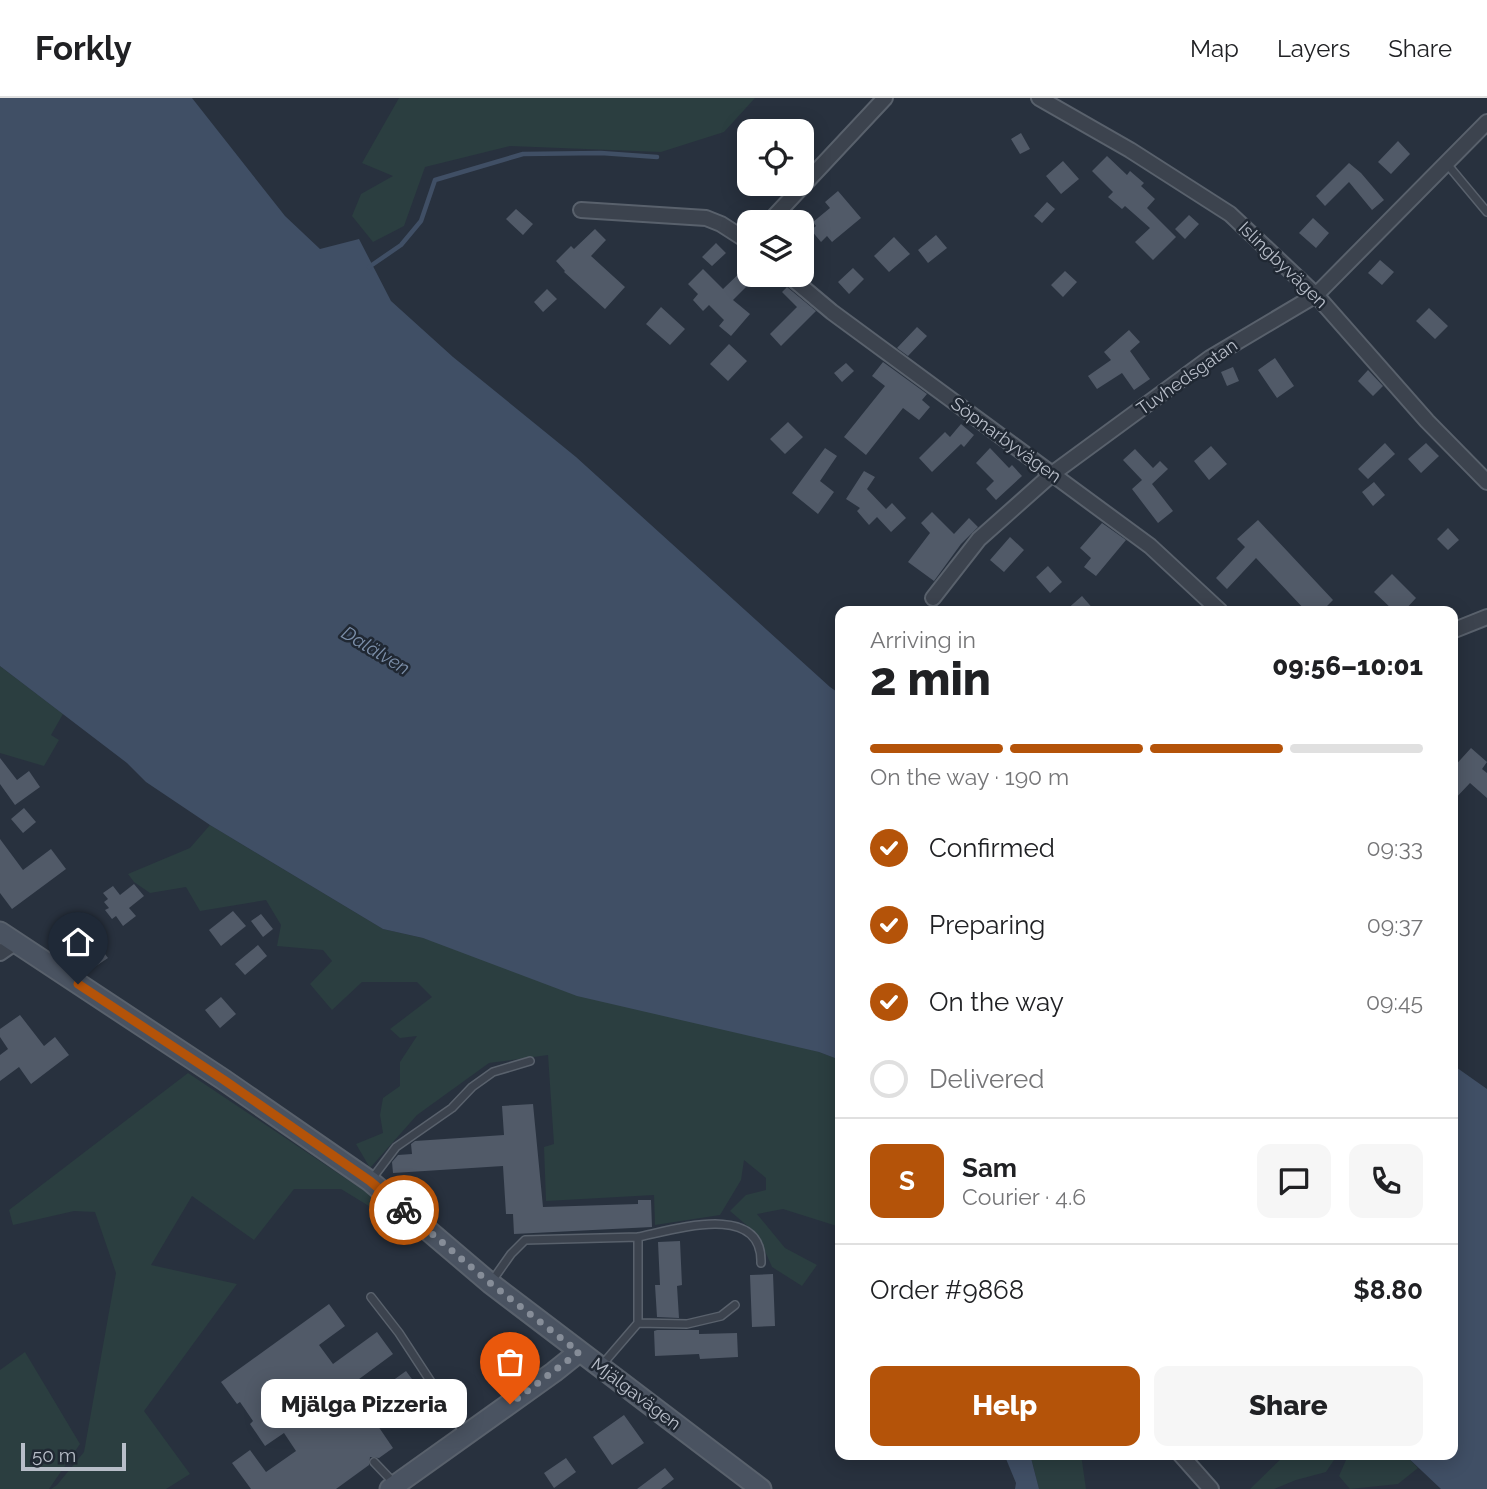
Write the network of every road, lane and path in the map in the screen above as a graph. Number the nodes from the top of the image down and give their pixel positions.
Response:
1 (885, 98) edge
2 (1039, 98) edge
3 (1487, 122) edge
4 (1447, 163) junction
5 (581, 210) dead end
6 (780, 210) edge
7 (1487, 212) edge
8 (737, 234) edge
9 (802, 287) edge
10 (1316, 295) junction
11 (1052, 474) junction
12 (1487, 482) edge
13 (933, 598) dead end
14 (1215, 606) edge
15 (1487, 617) edge
16 (1458, 629) edge
17 (5, 942) edge
18 (530, 1061) dead end
19 (370, 1181) junction
20 (638, 1237) junction
21 (761, 1264) dead end
22 (490, 1283) junction
23 (371, 1297) dead end
24 (735, 1305) dead end
25 (638, 1323) junction
26 (579, 1352) junction
27 (601, 1367) junction
28 (466, 1435) junction
29 (1185, 1460) edge
30 (374, 1462) dead end
31 (395, 1488) edge
32 (761, 1489) edge
33 (1211, 1489) edge

1 - 6 street
2 - 10 street, Islingbyvägen
3 - 4 street, Tuvhedsgatan
4 - 7 lane
4 - 10 street, Tuvhedsgatan
5 - 8 street
9 - 11 street, Söpnarbyvägen
10 - 11 street, Tuvhedsgatan
10 - 12 street, Islingbyvägen
11 - 13 street, Tuvhedsgatan
11 - 14 street, Söpnarbyvägen
15 - 16 street
17 - 19 street, Mjälgavägen
18 - 19 lane
19 - 22 street, Mjälgavägen
20 - 21 lane
20 - 22 lane
20 - 25 lane
22 - 26 street, Mjälgavägen
23 - 28 lane
24 - 25 lane
25 - 27 lane
26 - 27 street, Mjälgavägen
26 - 28 street
27 - 32 street, Mjälgavägen
28 - 31 street
29 - 33 street
30 - 31 lane

